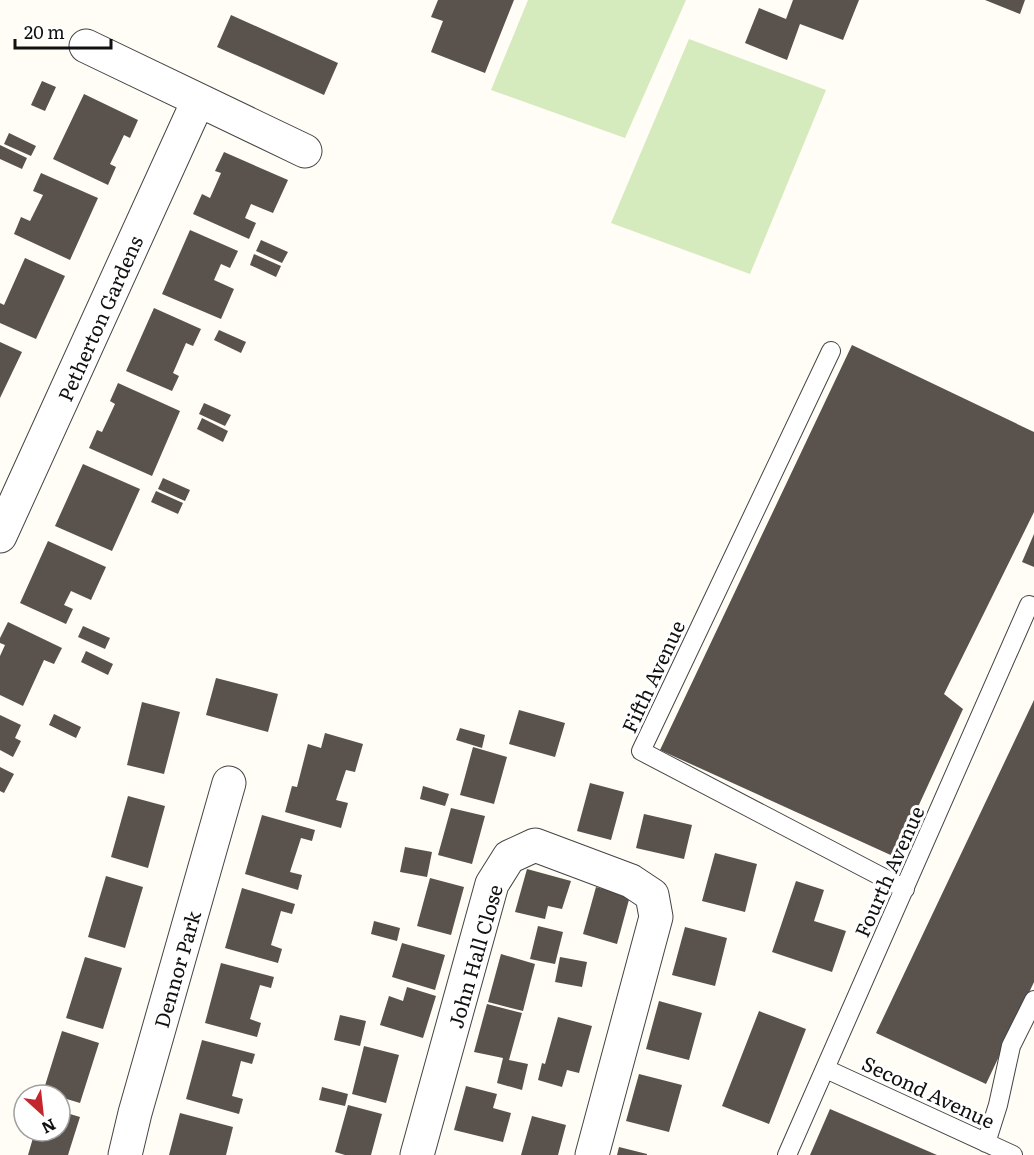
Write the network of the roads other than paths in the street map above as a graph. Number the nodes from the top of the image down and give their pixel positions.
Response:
1 (86, 46) dead end
2 (198, 101) junction
3 (305, 151) dead end
4 (831, 351) dead end
5 (0, 536) edge
6 (1029, 605) dead end
7 (229, 783) dead end
8 (905, 889) junction
9 (1034, 1000) edge
10 (826, 1069) junction
11 (986, 1143) junction
12 (125, 1155) edge
13 (417, 1155) edge
14 (592, 1155) edge
15 (787, 1155) edge
16 (1012, 1155) edge

1 - 2 street
2 - 3 street
2 - 5 street, Petherton Gardens
4 - 8 lane, Fifth Avenue
6 - 8 lane, Fourth Avenue
7 - 12 street, Dennor Park
8 - 10 lane, Fourth Avenue
9 - 11 lane
10 - 11 lane, Second Avenue
10 - 15 lane, Fourth Avenue
11 - 16 lane, Second Avenue
13 - 14 street, John Hall Close

